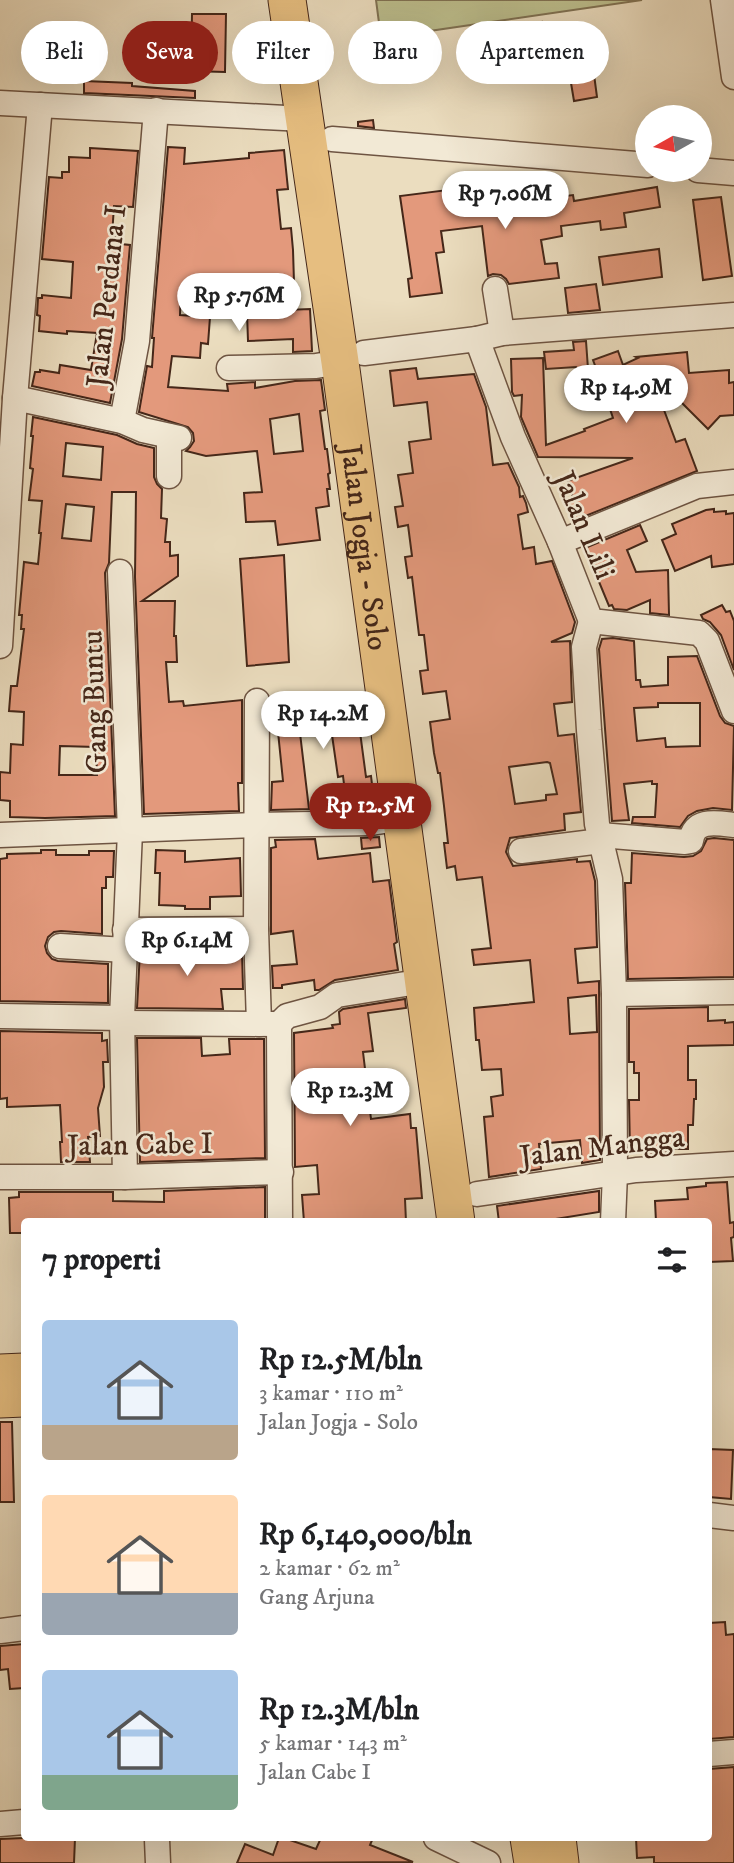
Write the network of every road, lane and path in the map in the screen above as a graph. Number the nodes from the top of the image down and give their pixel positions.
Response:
1 (287, 0) edge
2 (312, 0) edge
3 (723, 0) edge
4 (734, 78) edge
5 (0, 103) edge
6 (40, 105) junction
7 (156, 110) junction
8 (318, 129) junction
9 (635, 164) edge
10 (712, 171) edge
11 (734, 173) edge
12 (495, 289) dead end
13 (734, 315) edge
14 (502, 333) junction
15 (477, 340) junction
16 (352, 358) junction
17 (229, 368) dead end
18 (15, 398) junction
19 (122, 421) junction
20 (169, 476) dead end
21 (734, 482) edge
22 (4, 488) edge
23 (560, 542) junction
24 (120, 572) dead end
25 (2, 584) edge
26 (591, 621) junction
27 (0, 646) edge
28 (257, 701) dead end
29 (734, 711) edge
30 (403, 818) junction
31 (255, 825) junction
32 (734, 825) edge
33 (130, 831) junction
34 (0, 835) edge
35 (600, 838) junction
36 (521, 850) dead end
37 (256, 929) junction
38 (125, 940) junction
39 (60, 946) dead end
40 (424, 981) junction
41 (734, 992) edge
42 (614, 994) junction
43 (0, 1016) edge
44 (123, 1020) junction
45 (269, 1024) junction
46 (734, 1164) edge
47 (281, 1172) junction
48 (615, 1173) junction
49 (0, 1177) edge
50 (125, 1177) junction
51 (471, 1212) edge
52 (280, 1218) edge
53 (613, 1218) edge
54 (21, 1359) edge
55 (0, 1360) edge
56 (21, 1372) edge
57 (0, 1373) edge
58 (21, 1398) edge
59 (0, 1399) edge
60 (21, 1412) edge
61 (0, 1413) edge
62 (712, 1515) edge
63 (734, 1518) edge
64 (21, 1628) edge
65 (0, 1631) edge
66 (734, 1752) edge
67 (712, 1754) edge
68 (21, 1822) edge
69 (0, 1824) edge
70 (442, 1841) edge
71 (488, 1863) edge

1 - 8 highway, Jalan Jogja - Solo
2 - 8 highway, Jalan Jogja - Solo
3 - 4 street
5 - 6 street
6 - 7 street
6 - 18 street
7 - 8 street
7 - 19 street, Jalan Perdana I
8 - 9 street
8 - 16 highway, Jalan Jogja - Solo
10 - 11 street
12 - 14 street
13 - 14 street
14 - 15 street
15 - 16 street
15 - 23 street, Jalan Lili
16 - 17 street
16 - 30 highway, Jalan Jogja - Solo
16 - 51 highway, Jalan Jogja - Solo
18 - 19 street, Jalan Perdana I
18 - 22 street
19 - 20 street
21 - 23 street
22 - 25 street
23 - 26 street, Jalan Lili
24 - 33 street, Gang Buntu
25 - 27 street
26 - 29 street, Jalan Lili
26 - 35 street
28 - 31 street
30 - 31 street
30 - 40 highway, Jalan Jogja - Solo
31 - 33 street
31 - 37 street
32 - 35 street
33 - 34 street
33 - 38 street, Gang Buntu
35 - 36 street
35 - 42 street
37 - 38 street
37 - 45 street
38 - 39 street
38 - 44 street, Gang Buntu
40 - 45 street
40 - 51 highway, Jalan Jogja - Solo
41 - 42 street
42 - 48 street
43 - 44 street
44 - 45 street
44 - 50 street, Gang Buntu
45 - 47 street
46 - 48 street, Jalan Mangga
47 - 50 street, Jalan Cabe I
47 - 52 street
48 - 51 street, Jalan Mangga
48 - 53 street
49 - 50 street, Jalan Cabe I
54 - 55 street
56 - 57 highway
58 - 59 highway
60 - 61 street
62 - 63 street
64 - 65 street
66 - 67 street
68 - 69 street
70 - 71 street

